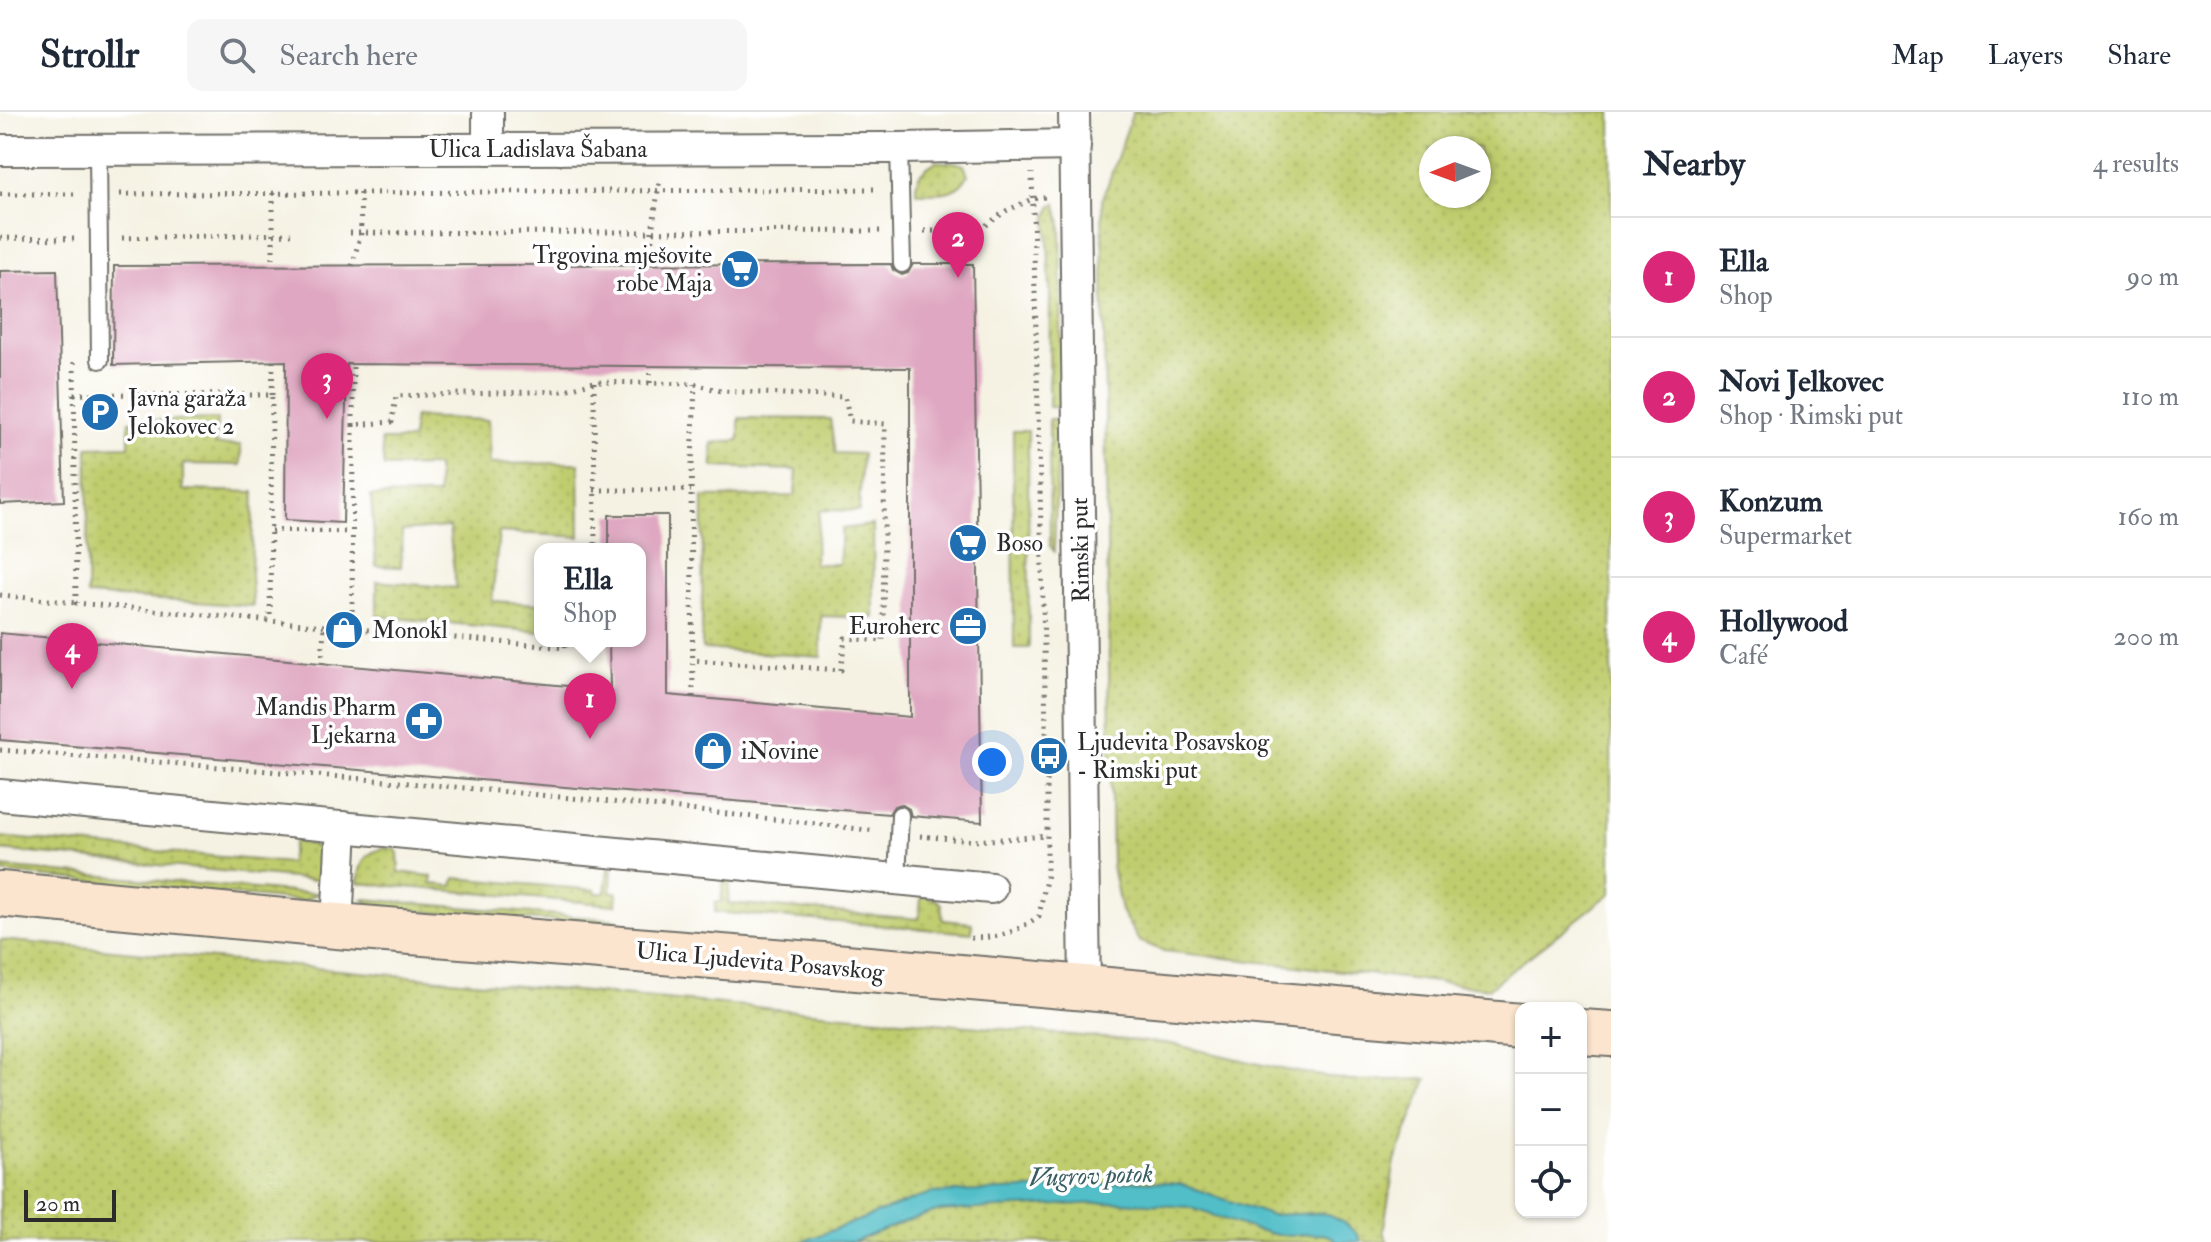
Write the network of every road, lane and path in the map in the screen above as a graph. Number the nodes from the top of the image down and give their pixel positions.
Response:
1 (488, 112) edge
2 (1074, 112) edge
3 (1032, 145) junction
4 (1075, 145) junction
5 (899, 148) junction
6 (488, 149) junction
7 (0, 150) edge
8 (98, 150) junction
9 (660, 176) dead end
10 (901, 189) junction
11 (658, 191) junction
12 (273, 193) junction
13 (360, 193) junction
14 (0, 194) edge
15 (74, 194) junction
16 (84, 194) dead end
17 (111, 195) dead end
18 (1050, 196) dead end
19 (1032, 199) junction
20 (74, 209) dead end
21 (915, 230) dead end
22 (890, 231) dead end
23 (652, 232) junction
24 (350, 233) dead end
25 (361, 233) junction
26 (291, 234) dead end
27 (273, 235) junction
28 (0, 238) edge
29 (74, 238) junction
30 (113, 238) dead end
31 (82, 239) dead end
32 (74, 254) dead end
33 (902, 264) dead end
34 (651, 265) dead end
35 (273, 266) dead end
36 (352, 266) dead end
37 (74, 347) dead end
38 (100, 360) dead end
39 (273, 361) dead end
40 (353, 364) dead end
41 (650, 367) dead end
42 (594, 382) junction
43 (650, 383) junction
44 (695, 384) junction
45 (74, 394) junction
46 (272, 395) junction
47 (353, 425) junction
48 (594, 490) junction
49 (691, 490) junction
50 (271, 530) junction
51 (351, 532) junction
52 (595, 543) edge
53 (0, 595) edge
54 (76, 603) junction
55 (270, 621) junction
56 (324, 626) junction
57 (352, 627) junction
58 (534, 645) edge
59 (692, 660) junction
60 (322, 663) dead end
61 (693, 697) dead end
62 (0, 750) edge
63 (0, 795) edge
64 (689, 798) dead end
65 (688, 808) junction
66 (900, 815) dead end
67 (342, 827) junction
68 (881, 831) dead end
69 (917, 835) dead end
70 (1047, 836) junction
71 (897, 880) junction
72 (991, 888) dead end
73 (0, 894) edge
74 (337, 926) junction
75 (969, 938) dead end
76 (1085, 989) junction
77 (1515, 1025) edge
78 (1587, 1032) edge
79 (1611, 1034) edge

1 - 6 street
2 - 4 street, Rimski put
3 - 4 street, Ulica Ladislava Šabana
3 - 5 street, Ulica Ladislava Šabana
3 - 19 path
4 - 76 street, Rimski put
5 - 6 street, Ulica Ladislava Šabana
5 - 10 lane
6 - 8 street, Ulica Ladislava Šabana
7 - 8 street, Ulica Ladislava Šabana
8 - 38 lane
9 - 11 path
10 - 11 path
10 - 33 lane
11 - 13 path
11 - 23 path
12 - 13 path
12 - 17 path
12 - 27 path
13 - 25 path
14 - 15 path
15 - 16 path
15 - 20 path
18 - 19 path
19 - 21 path
19 - 70 path
22 - 23 path
23 - 25 path
23 - 34 path
24 - 25 path
25 - 36 path
26 - 27 path
27 - 30 path
27 - 35 path
28 - 29 path
29 - 31 path
29 - 32 path
37 - 45 path
39 - 46 path
40 - 47 path
41 - 43 path
42 - 43 path
42 - 47 path
42 - 48 path
43 - 44 path
44 - 49 path
44 - 59 path
45 - 46 path
45 - 54 path
46 - 50 path
47 - 51 path
48 - 49 path
48 - 52 path
49 - 59 path
50 - 51 path
50 - 55 path
51 - 57 path
53 - 54 path
54 - 55 path
55 - 56 path
56 - 57 path
56 - 60 path
57 - 58 path
59 - 61 path
62 - 65 path
63 - 67 street
64 - 65 path
65 - 68 path
66 - 71 lane
67 - 71 street
67 - 74 street
69 - 70 path
70 - 75 path
71 - 72 street
73 - 74 main road, Ulica Ljudevita Posavskog
74 - 76 main road, Ulica Ljudevita Posavskog
76 - 77 main road, Ulica Ljudevita Posavskog
78 - 79 main road

